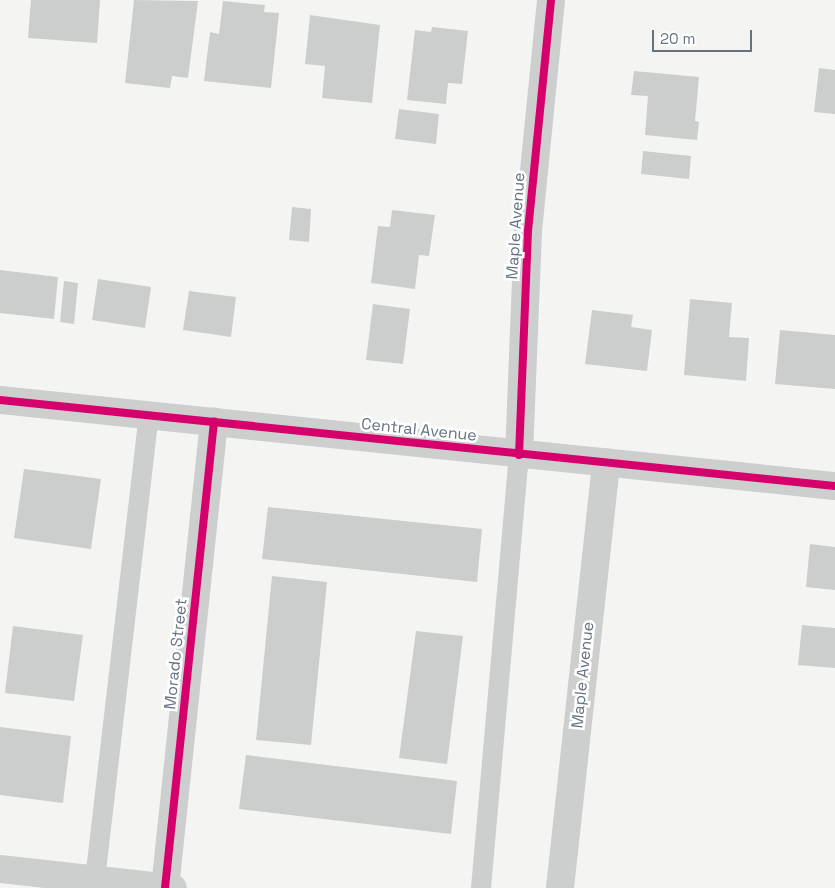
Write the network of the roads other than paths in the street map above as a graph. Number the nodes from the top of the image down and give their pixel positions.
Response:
1 (551, 0) edge
2 (0, 400) edge
3 (150, 416) junction
4 (214, 422) junction
5 (519, 454) junction
6 (606, 462) junction
7 (835, 486) edge
8 (0, 870) edge
9 (95, 880) junction
10 (168, 888) edge
11 (481, 888) edge
12 (560, 888) edge

1 - 5 street, Maple Avenue
2 - 3 street, Central Avenue
3 - 4 street, Central Avenue
3 - 9 lane
4 - 5 street, Central Avenue
4 - 10 street, Morado Street
5 - 6 street, Central Avenue
5 - 11 lane
6 - 7 street, Central Avenue
6 - 12 street, Maple Avenue
8 - 9 street
9 - 10 street

